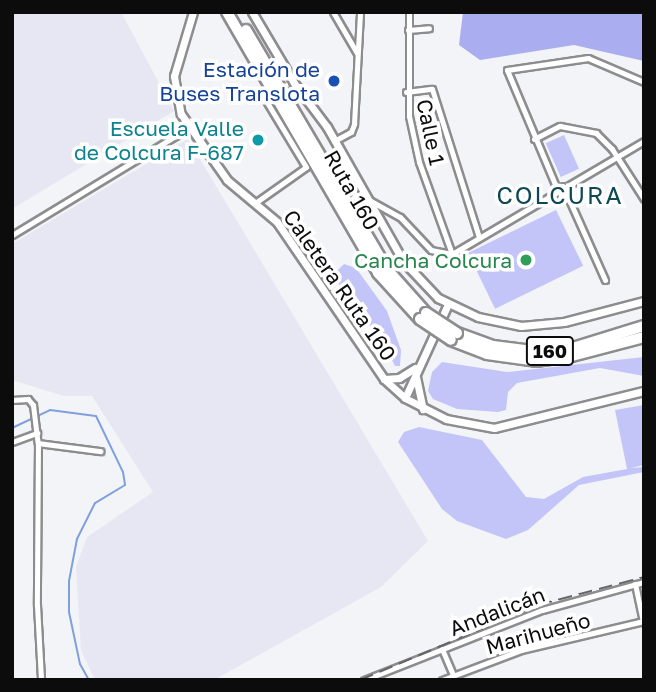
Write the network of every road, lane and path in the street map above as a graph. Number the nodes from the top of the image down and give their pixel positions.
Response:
1 (193, 12) edge
2 (227, 12) edge
3 (235, 12) edge
4 (252, 12) edge
5 (333, 12) edge
6 (360, 12) edge
7 (409, 12) edge
8 (429, 28) dead end
9 (408, 30) junction
10 (358, 56) junction
11 (644, 82) edge
12 (406, 92) junction
13 (261, 94) dead end
14 (189, 128) junction
15 (534, 139) junction
16 (334, 141) junction
17 (644, 141) edge
18 (616, 155) junction
19 (560, 188) junction
20 (365, 198) junction
21 (644, 200) edge
22 (255, 202) junction
23 (12, 235) edge
24 (479, 237) junction
25 (452, 254) junction
26 (605, 280) dead end
27 (644, 301) edge
28 (448, 304) junction
29 (421, 313) junction
30 (644, 326) edge
31 (454, 337) junction
32 (644, 337) edge
33 (418, 365) junction
34 (384, 379) junction
35 (644, 391) edge
36 (405, 398) junction
37 (12, 400) edge
38 (423, 410) junction
39 (37, 433) junction
40 (12, 442) edge
41 (38, 443) junction
42 (100, 451) dead end
43 (644, 582) edge
44 (635, 584) junction
45 (644, 622) edge
46 (442, 649) junction
47 (453, 676) junction
48 (41, 680) edge
49 (365, 680) edge
50 (442, 680) edge

1 - 14 street, Caletera Ruta 160
2 - 29 highway, Ruta 160 / 160
3 - 29 highway, Ruta 160 / 160
4 - 16 street
5 - 10 street
6 - 10 street
7 - 9 street, Calle 1
8 - 9 street
9 - 12 street, Calle 1
10 - 16 street
11 - 15 street
12 - 24 street
12 - 25 street, Calle 1
13 - 22 street
14 - 22 street, Caletera Ruta 160
14 - 23 street
15 - 18 street
15 - 19 street
16 - 20 street
17 - 18 street
18 - 19 street
18 - 21 street
19 - 24 street
19 - 26 street
20 - 25 street
20 - 28 street
22 - 34 street, Caletera Ruta 160
24 - 25 street
27 - 28 street
28 - 33 street, Caletera Ruta 160
29 - 31 highway, Ruta 160 / 160, bridge
30 - 31 highway, Ruta 160 / 160
31 - 32 highway, Ruta 160 / 160
33 - 34 street
33 - 36 street, Caletera Ruta 160
33 - 38 street
34 - 36 street, Caletera Ruta 160
35 - 38 street, Caletera Ruta 160
36 - 38 street, Caletera Ruta 160
37 - 39 street
39 - 40 street
39 - 41 street
41 - 42 street
41 - 48 street
43 - 44 street, Andalicán
44 - 45 street
44 - 46 street, Andalicán
45 - 47 street, Marihueño
46 - 47 street
46 - 49 street, Andalicán
47 - 50 street, Marihueño

